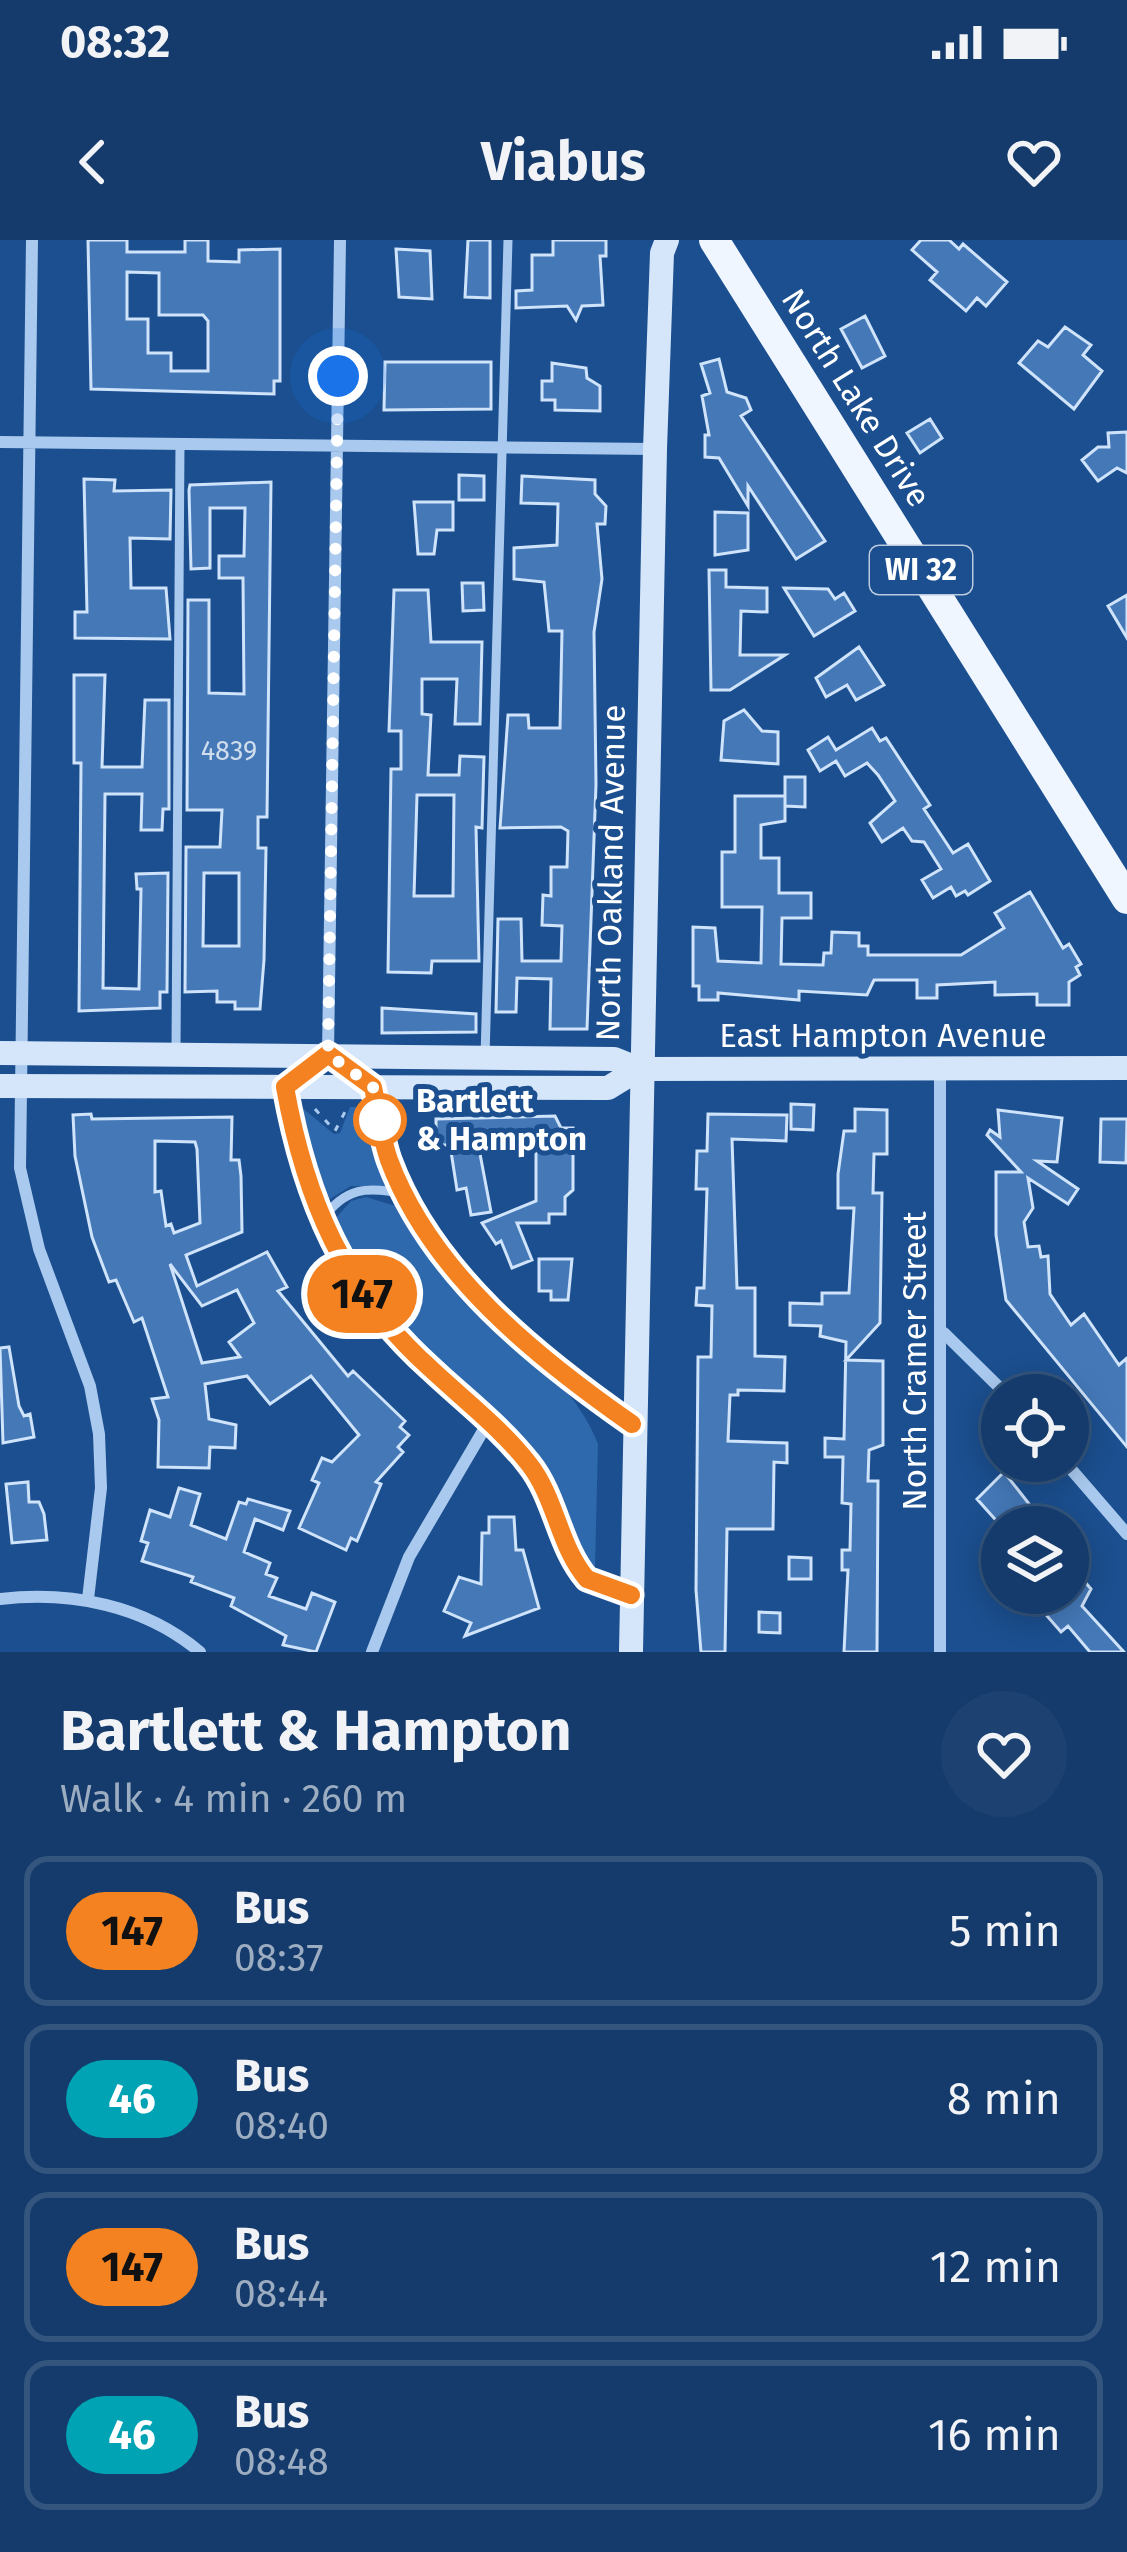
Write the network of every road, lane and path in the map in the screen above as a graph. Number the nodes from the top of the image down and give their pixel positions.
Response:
1 (32, 240) edge
2 (340, 240) edge
3 (508, 240) edge
4 (667, 240) edge
5 (715, 240) edge
6 (0, 442) edge
7 (29, 442) junction
8 (180, 443) junction
9 (337, 445) junction
10 (501, 446) junction
11 (655, 448) junction
12 (1127, 899) edge
13 (11, 1053) edge
14 (176, 1053) junction
15 (328, 1054) junction
16 (485, 1057) junction
17 (1127, 1068) edge
18 (640, 1069) junction
19 (940, 1069) junction
20 (11, 1086) edge
21 (285, 1087) junction
22 (373, 1087) junction
23 (310, 1104) dead end
24 (348, 1104) dead end
25 (405, 1194) junction
26 (321, 1221) junction
27 (944, 1333) junction
28 (986, 1374) edge
29 (490, 1419) junction
30 (632, 1424) junction
31 (1082, 1482) edge
32 (1127, 1534) edge
33 (631, 1595) junction
34 (0, 1599) edge
35 (88, 1599) junction
36 (200, 1652) edge
37 (371, 1652) edge
38 (631, 1652) edge
39 (940, 1652) edge

1 - 7 street
2 - 9 street
3 - 10 lane
4 - 11 main road, North Oakland Avenue
5 - 12 main road, North Lake Drive / WI 32
6 - 7 street
7 - 8 street
7 - 13 street
8 - 9 street
8 - 14 lane
9 - 10 street
9 - 15 street
10 - 11 street
10 - 16 lane
11 - 18 main road, North Oakland Avenue
13 - 14 main road
13 - 20 street
14 - 15 main road
15 - 16 main road
15 - 21 street
15 - 22 street
16 - 18 main road
17 - 19 main road, East Hampton Avenue
18 - 19 main road, East Hampton Avenue
18 - 22 main road
18 - 30 main road, North Oakland Avenue
19 - 27 street, North Cramer Street
20 - 21 main road
20 - 35 street
21 - 22 main road
21 - 26 street
22 - 25 street
23 - 24 path
25 - 26 lane
25 - 30 street
26 - 29 street
27 - 28 street
27 - 39 street, North Cramer Street
29 - 33 street
29 - 37 street
30 - 33 main road, North Oakland Avenue
31 - 32 street
33 - 38 main road, North Oakland Avenue
34 - 35 street
35 - 36 street

